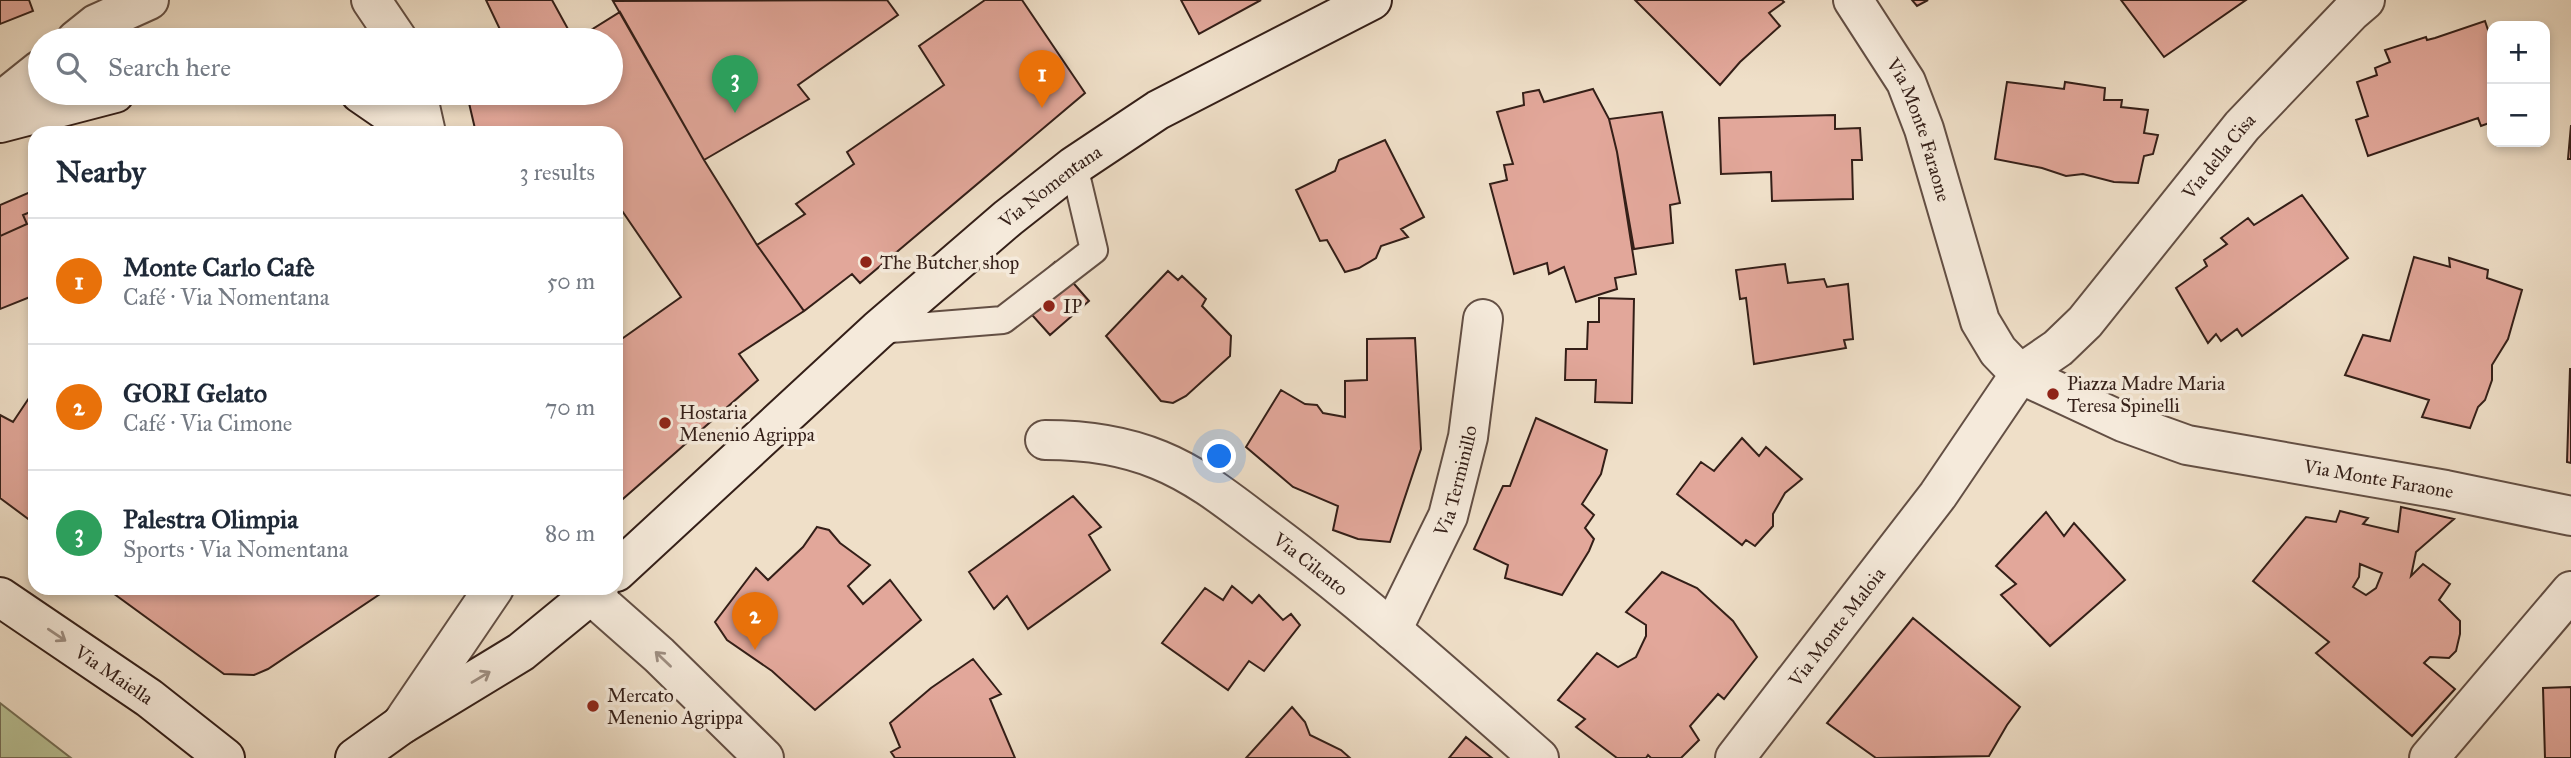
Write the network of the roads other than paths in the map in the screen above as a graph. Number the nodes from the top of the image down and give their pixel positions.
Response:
1 (149, 0) edge
2 (371, 0) edge
3 (1372, 0) edge
4 (1853, 0) edge
5 (2353, 4) edge
6 (95, 16) edge
7 (390, 28) edge
8 (28, 80) edge
9 (0, 102) edge
10 (69, 105) edge
11 (377, 105) edge
12 (420, 105) edge
13 (0, 123) edge
14 (403, 126) edge
15 (424, 126) edge
16 (1074, 166) junction
17 (1483, 319) dead end
18 (878, 330) junction
19 (2020, 374) junction
20 (1045, 440) dead end
21 (2571, 516) edge
22 (623, 563) edge
23 (2571, 591) edge
24 (489, 595) edge
25 (588, 595) edge
26 (606, 595) edge
27 (0, 597) edge
28 (1392, 630) junction
29 (401, 725) junction
30 (225, 758) edge
31 (355, 758) edge
32 (764, 758) edge
33 (1539, 758) edge
34 (1735, 758) edge
35 (2429, 758) edge

1 - 6 street
2 - 7 street
3 - 16 street, Via Nomentana
4 - 19 street, Via Monte Faraone
5 - 19 street, Via della Cisa
8 - 9 street
10 - 13 street
11 - 14 street
12 - 15 street
16 - 18 street, Via Nomentana
16 - 18 lane
17 - 28 street, Via Terminillo
18 - 22 street, Via Nomentana
19 - 21 street, Via Monte Faraone
19 - 34 street, Via Monte Maloia
20 - 28 street, Via Cilento
23 - 35 street
24 - 29 street
29 -> 25 street, Via Nomentana
32 -> 26 street
27 -> 30 street, Via Maiella
28 - 33 street, Via Cilento
29 - 31 street, Via Nomentana

